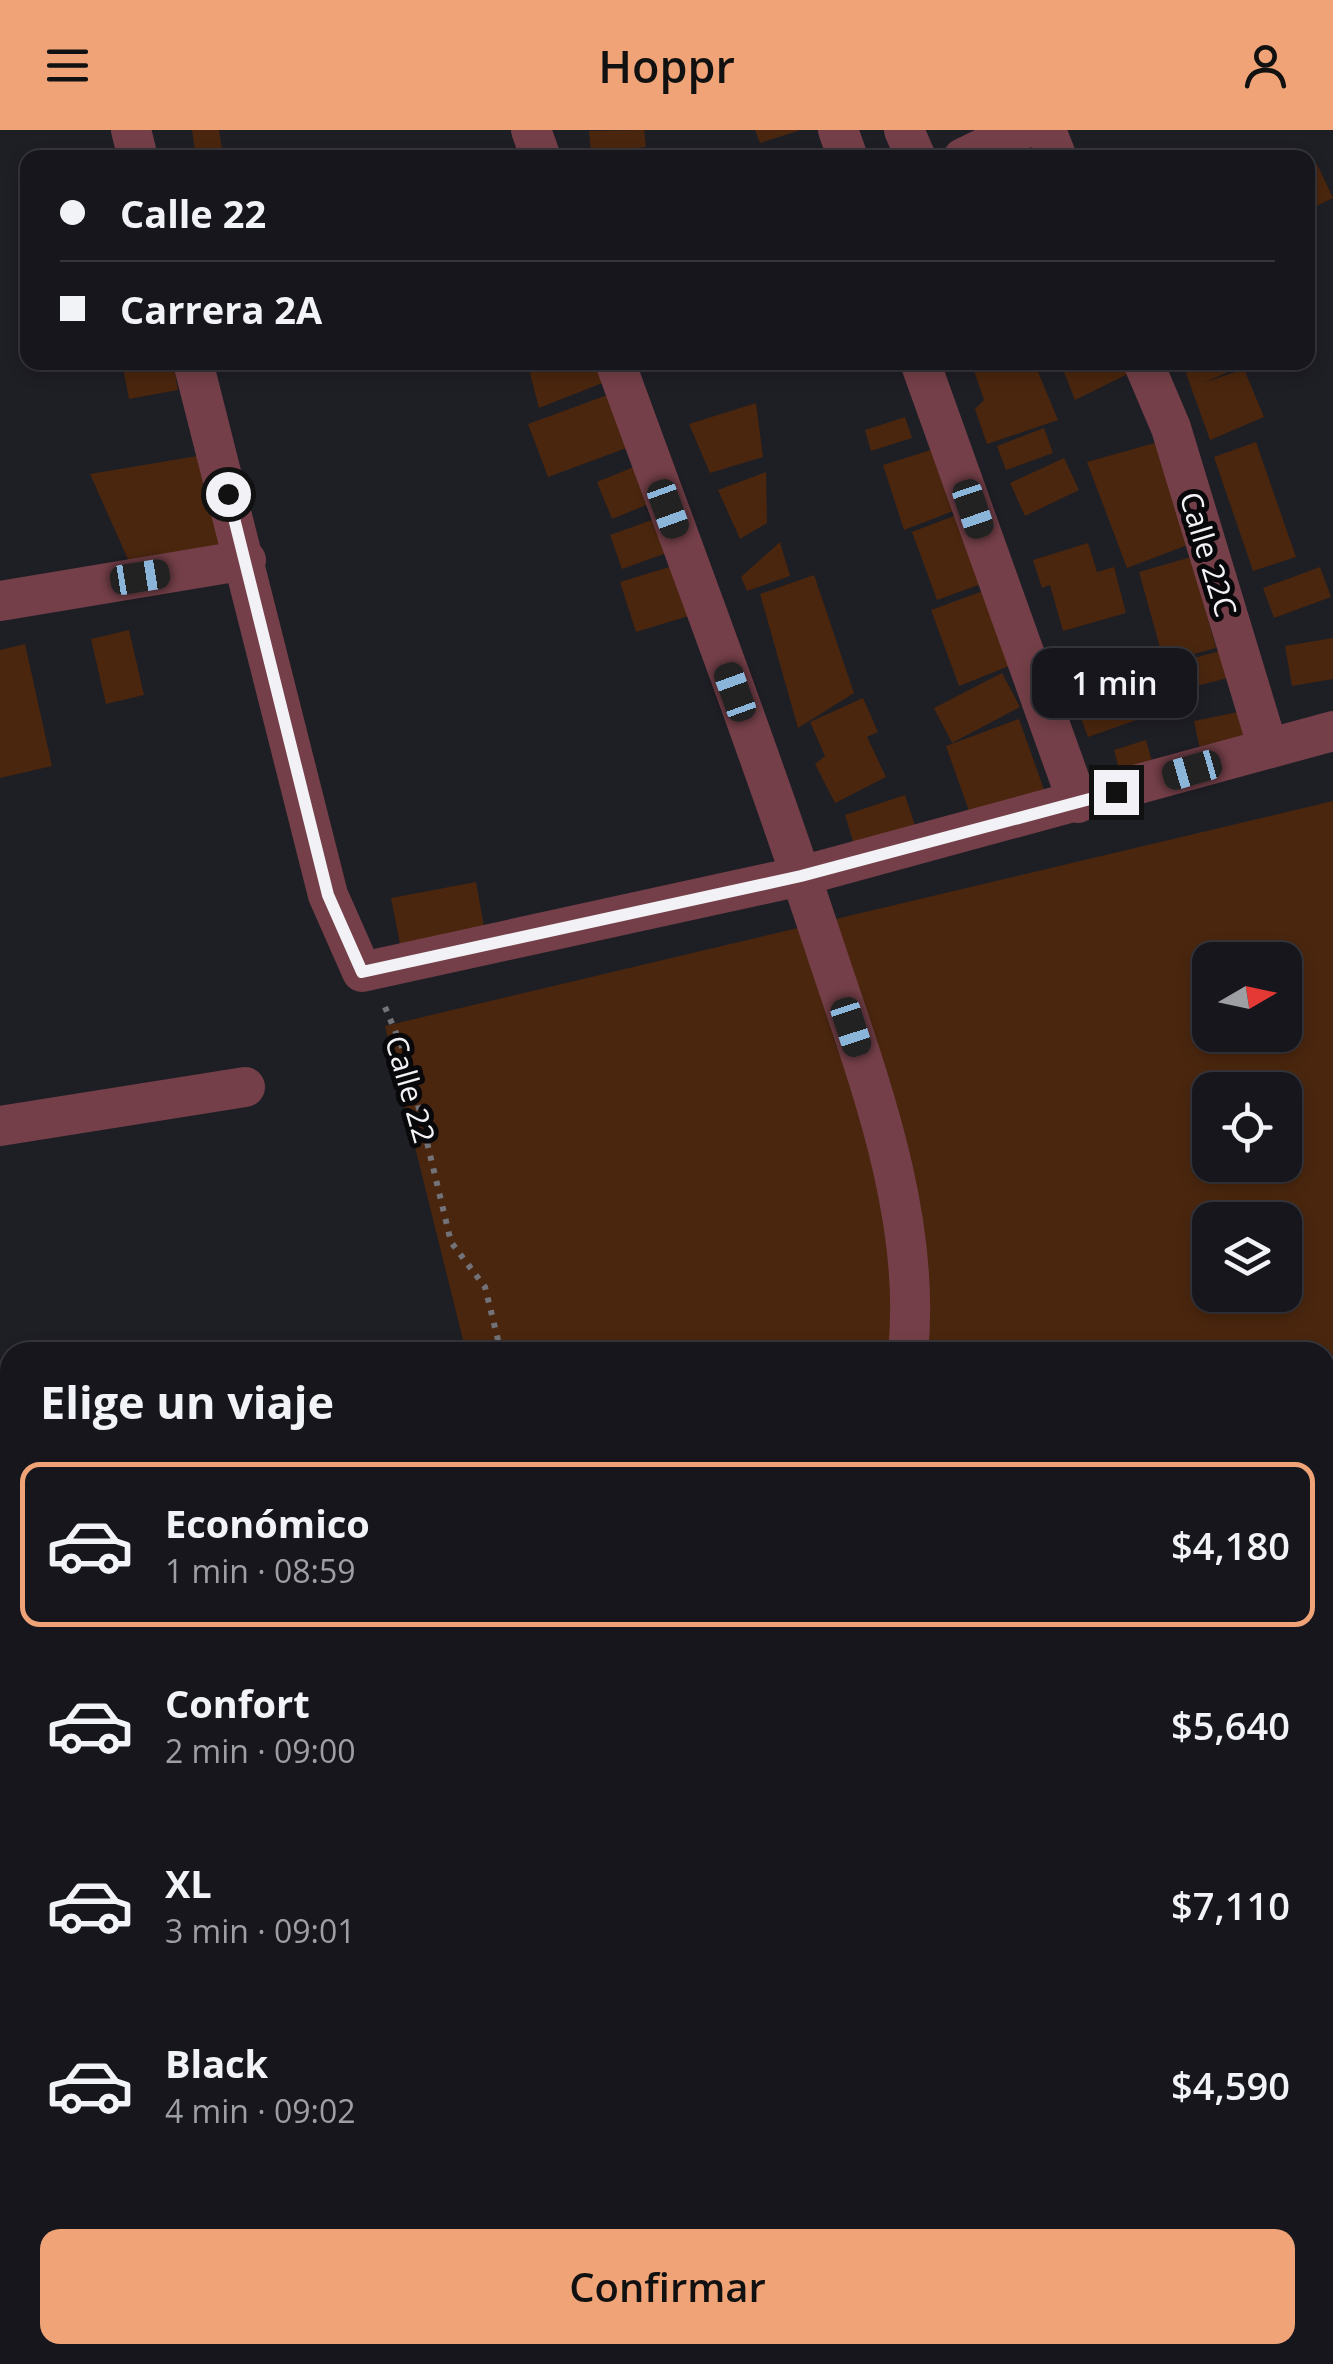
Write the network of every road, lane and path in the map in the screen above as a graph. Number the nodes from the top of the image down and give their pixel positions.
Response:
1 (1021, 130) edge
2 (980, 150) edge
3 (195, 370) edge
4 (618, 370) edge
5 (923, 370) edge
6 (1147, 370) edge
7 (246, 560) junction
8 (0, 601) edge
9 (1333, 731) edge
10 (1268, 748) junction
11 (1078, 803) junction
12 (801, 876) junction
13 (362, 972) junction
14 (246, 1088) dead end
15 (0, 1126) edge
16 (498, 1342) edge
17 (909, 1342) edge

1 - 2 street
3 - 7 street
4 - 12 street
5 - 11 street
6 - 10 street, Calle 22C
7 - 8 street
7 - 13 street
9 - 10 street
10 - 11 street
11 - 12 street
12 - 13 street
12 - 17 street
13 - 16 path, Calle 22
14 - 15 street

